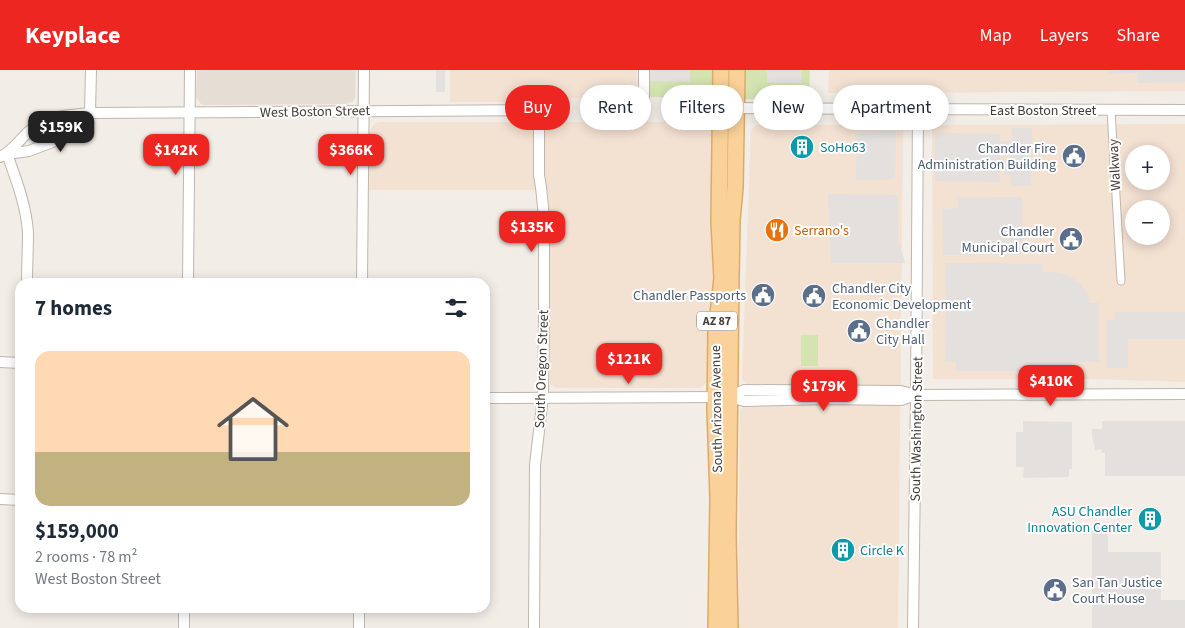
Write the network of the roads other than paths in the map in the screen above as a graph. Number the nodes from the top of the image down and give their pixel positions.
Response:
1 (91, 70) edge
2 (190, 70) edge
3 (364, 70) edge
4 (644, 70) edge
5 (721, 70) edge
6 (737, 70) edge
7 (644, 85) edge
8 (721, 85) edge
9 (737, 85) edge
10 (743, 108) edge
11 (833, 109) edge
12 (949, 109) edge
13 (505, 110) edge
14 (1111, 110) junction
15 (1185, 110) edge
16 (363, 111) junction
17 (90, 113) junction
18 (190, 113) junction
19 (540, 130) edge
20 (720, 130) edge
21 (736, 130) edge
22 (918, 130) edge
23 (4, 155) edge
24 (27, 278) edge
25 (188, 278) edge
26 (362, 278) edge
27 (1121, 281) dead end
28 (0, 362) edge
29 (15, 362) edge
30 (1185, 394) edge
31 (916, 395) junction
32 (543, 397) junction
33 (723, 397) junction
34 (490, 398) edge
35 (0, 499) edge
36 (15, 500) edge
37 (723, 606) junction
38 (184, 613) edge
39 (359, 613) edge
40 (184, 628) edge
41 (359, 628) edge
42 (534, 628) edge
43 (716, 628) edge
44 (730, 628) edge
45 (913, 628) edge

1 - 17 street
2 - 18 street
3 - 16 street
4 - 7 street
5 - 8 main road, South Arizona Avenue / AZ 87
6 - 9 main road, South Arizona Avenue / AZ 87
10 - 11 street, East Boston Street
12 - 14 street, East Boston Street
13 - 16 street, West Boston Street
14 - 15 street, East Boston Street
14 - 27 street, Walkway
16 - 18 street, West Boston Street
16 - 26 street
17 - 18 street, West Boston Street
17 - 23 street, West Boston Street
17 - 23 street
18 - 25 street
19 - 32 street, South Oregon Street
20 - 33 main road, South Arizona Avenue / AZ 87
21 - 33 main road, South Arizona Avenue / AZ 87
22 - 31 street, South Washington Street
23 - 24 street
28 - 29 street
30 - 31 street
31 - 33 street
31 - 45 street, South Washington Street
32 - 33 street
32 - 34 street
32 - 42 street, South Oregon Street
33 - 37 main road, South Arizona Avenue / AZ 87
35 - 36 street
37 - 43 main road, South Arizona Avenue / AZ 87
37 - 44 main road, South Arizona Avenue / AZ 87
38 - 40 street
39 - 41 street

